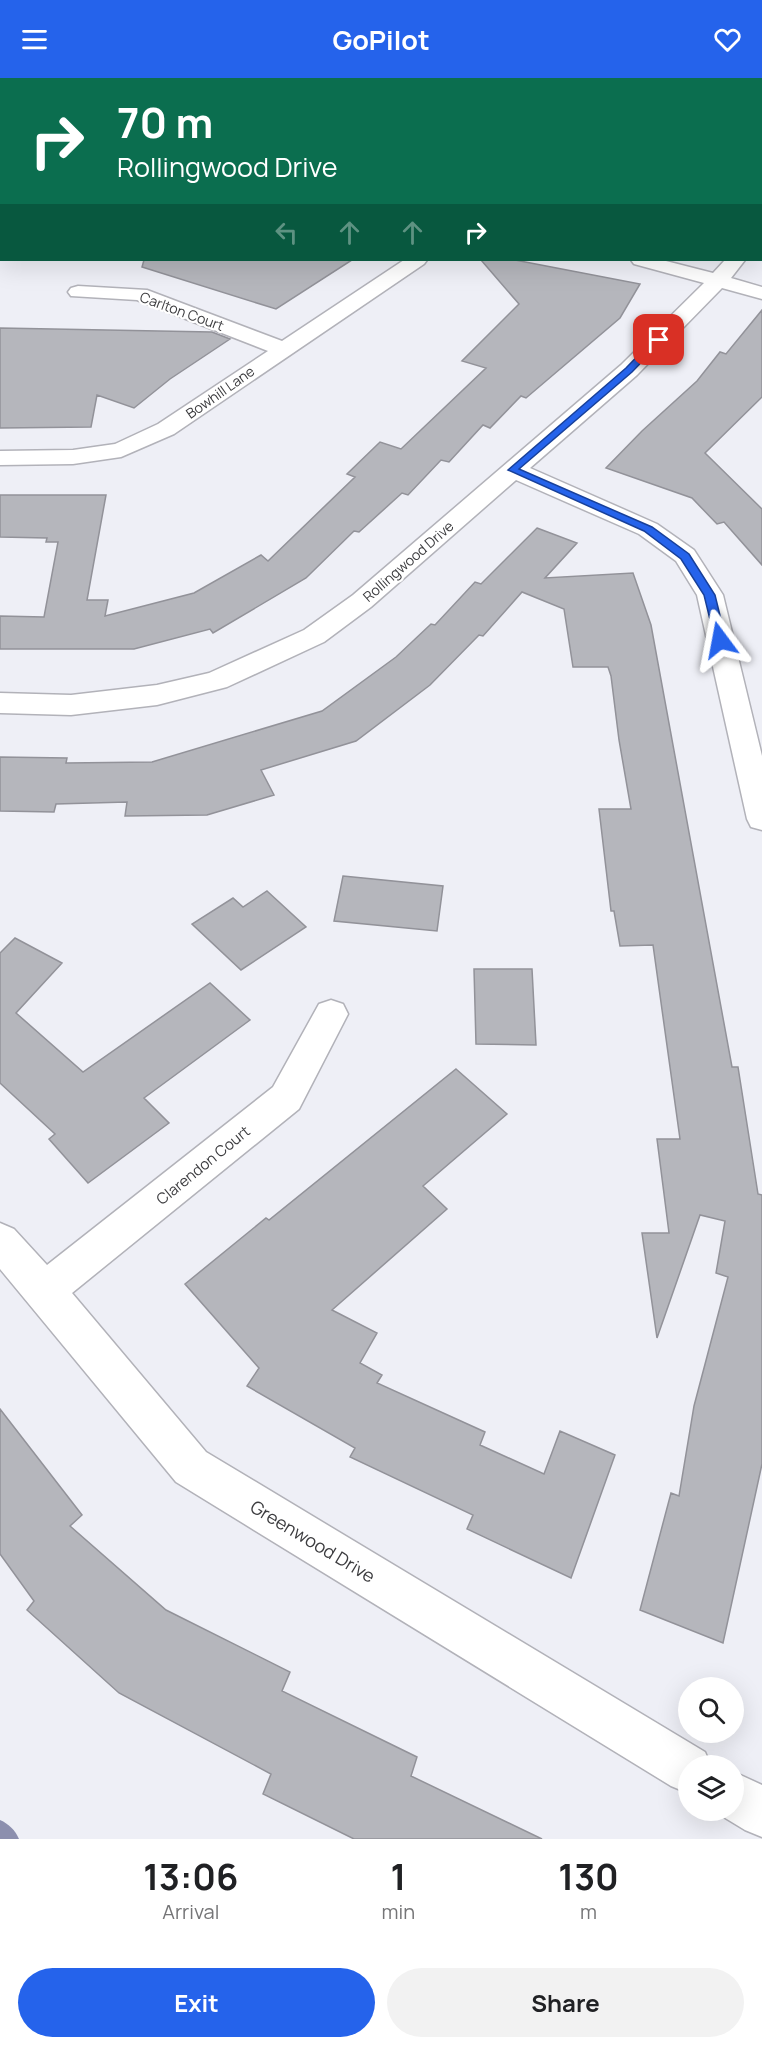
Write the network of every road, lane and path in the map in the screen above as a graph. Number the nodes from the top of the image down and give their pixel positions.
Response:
1 (415, 261) edge
2 (645, 261) edge
3 (734, 261) edge
4 (718, 281) junction
5 (78, 292) dead end
6 (762, 293) edge
7 (283, 349) junction
8 (0, 458) edge
9 (513, 470) junction
10 (0, 703) edge
11 (762, 819) edge
12 (331, 1014) dead end
13 (0, 1241) edge
14 (45, 1291) junction
15 (678, 1763) edge
16 (744, 1802) edge
17 (762, 1813) edge

1 - 7 street, Bowhill Lane
2 - 4 street
3 - 4 street, Rollingwood Drive
4 - 6 street
4 - 9 street, Rollingwood Drive
5 - 7 street, Carlton Court
7 - 8 street, Bowhill Lane
9 - 10 street, Rollingwood Drive
9 - 11 street
12 - 14 street, Clarendon Court
13 - 14 street, Greenwood Drive
14 - 15 street, Greenwood Drive
16 - 17 street

